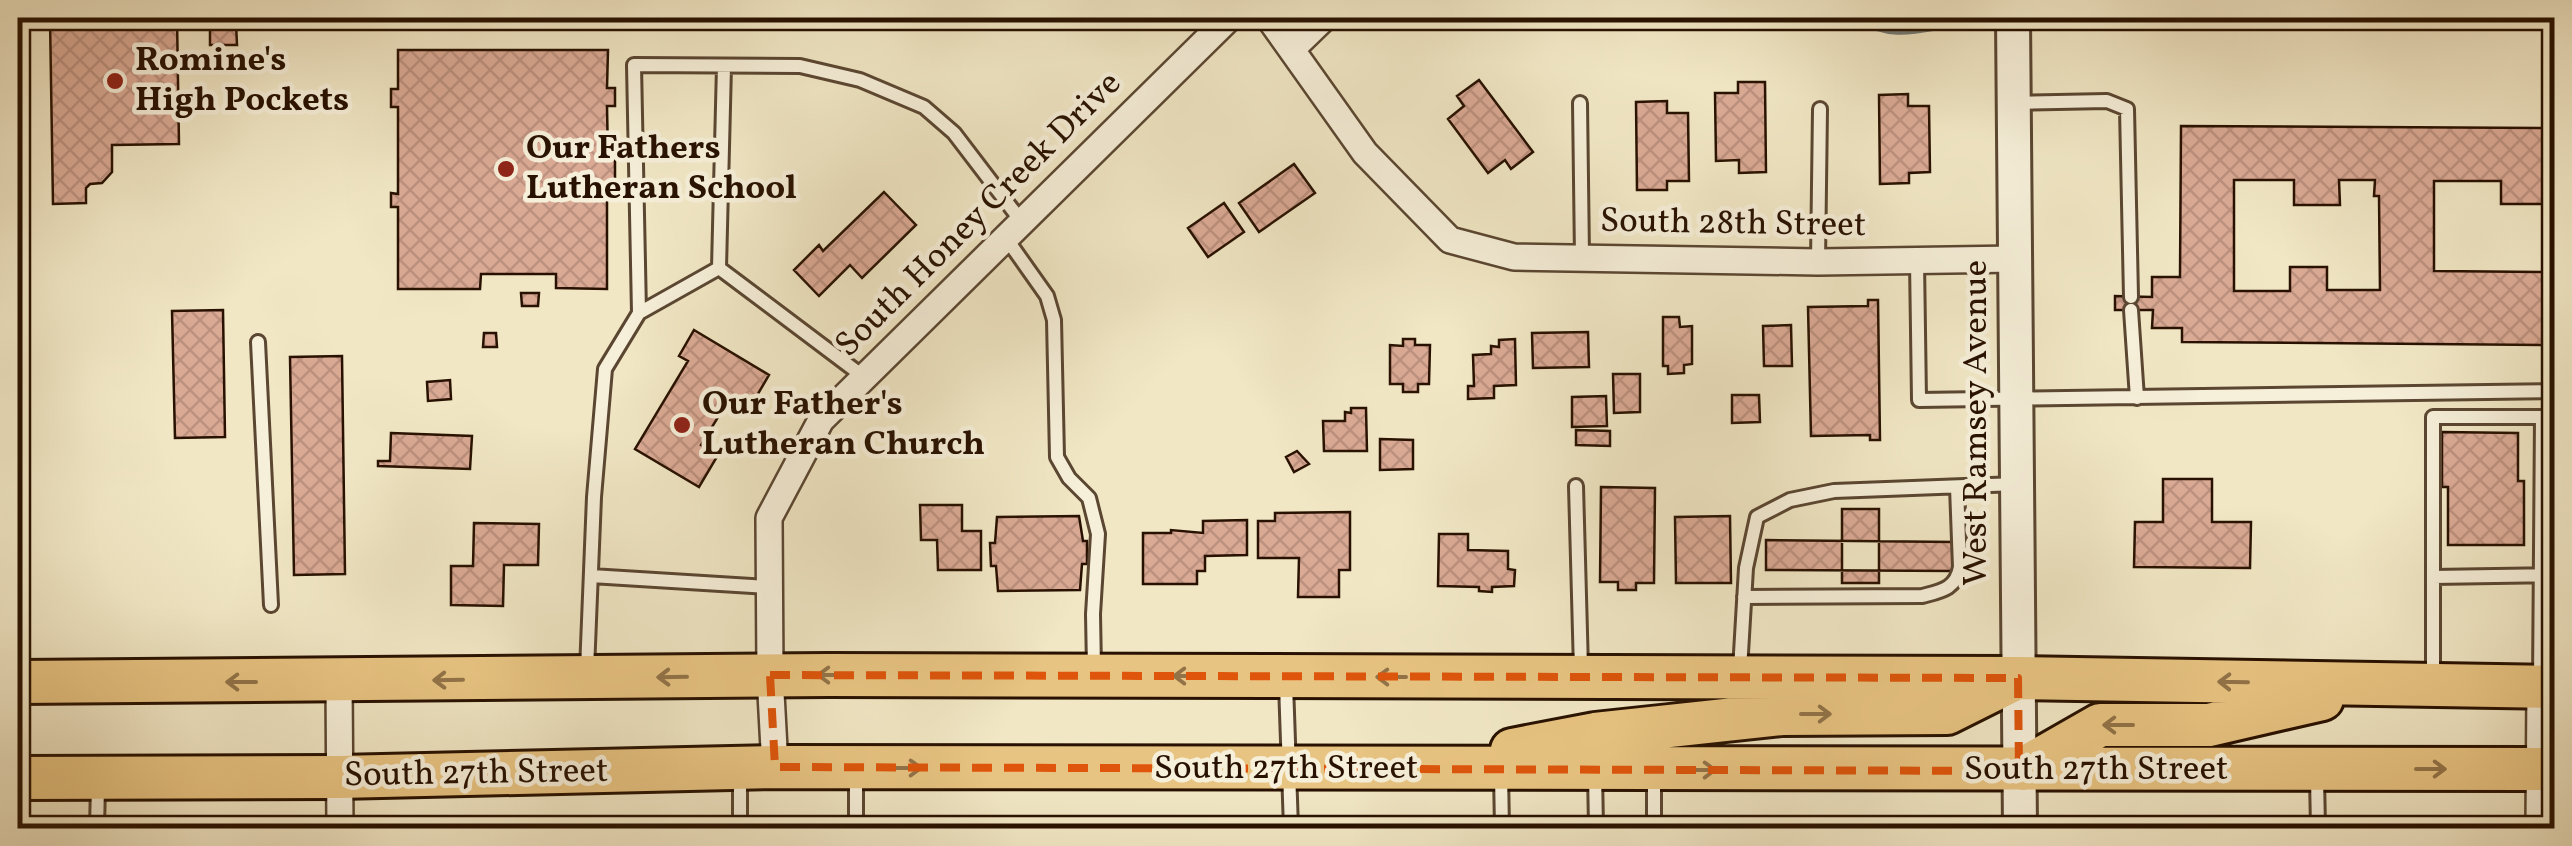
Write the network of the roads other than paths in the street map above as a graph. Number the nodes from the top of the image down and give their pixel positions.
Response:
1 (1229, 18) edge
2 (1269, 18) edge
3 (1324, 18) edge
4 (2012, 18) edge
5 (1293, 48) junction
6 (724, 66) junction
7 (1580, 103) dead end
8 (2014, 103) junction
9 (1820, 109) dead end
10 (1014, 230) junction
11 (1582, 256) junction
12 (2016, 259) junction
13 (1917, 260) junction
14 (1818, 262) junction
15 (718, 268) junction
16 (639, 313) junction
17 (258, 342) dead end
18 (864, 377) junction
19 (2554, 391) edge
20 (2137, 398) junction
21 (2017, 400) junction
22 (2548, 468) edge
23 (2018, 484) junction
24 (1576, 486) dead end
25 (1957, 486) junction
26 (2548, 575) edge
27 (591, 576) junction
28 (2433, 578) junction
29 (769, 587) junction
30 (1744, 596) junction
31 (271, 605) dead end
32 (770, 676) junction
33 (1094, 676) junction
34 (1286, 676) junction
35 (1581, 677) junction
36 (1740, 677) junction
37 (587, 678) junction
38 (2018, 678) junction
39 (338, 681) junction
40 (18, 682) edge
41 (2386, 684) junction
42 (2433, 685) junction
43 (2547, 686) edge
44 (1502, 760) junction
45 (757, 768) junction
46 (856, 768) junction
47 (1289, 768) junction
48 (2547, 768) edge
49 (1595, 770) junction
50 (1654, 770) junction
51 (2019, 770) junction
52 (2317, 770) junction
53 (339, 777) junction
54 (18, 778) edge
55 (98, 778) junction
56 (98, 828) edge
57 (340, 828) edge
58 (740, 828) edge
59 (856, 828) edge
60 (1291, 828) edge
61 (1502, 828) edge
62 (1596, 828) edge
63 (1654, 828) edge
64 (2020, 828) edge
65 (2318, 828) edge
66 (2539, 828) edge

1 - 10 street, South Honey Creek Drive
2 - 5 street
3 - 5 street
4 - 8 street, West Ramsey Avenue
5 - 11 street, South 28th Street
6 - 10 lane
6 - 15 lane
6 - 16 lane
7 - 11 lane
8 - 12 street, West Ramsey Avenue
8 - 20 lane
9 - 14 lane
10 - 18 street, South Honey Creek Drive
10 - 33 lane
11 - 14 street, South 28th Street
12 - 13 street, South 28th Street
12 - 21 street, West Ramsey Avenue
13 - 14 street, South 28th Street
13 - 21 lane
15 - 16 lane
15 - 18 lane
16 - 27 lane
17 - 31 lane
18 - 29 street, South Honey Creek Drive
19 - 20 lane
20 - 21 lane
21 - 23 street, West Ramsey Avenue
22 - 26 lane
22 - 28 lane
23 - 25 lane
23 - 38 street, West Ramsey Avenue
24 - 35 lane
25 - 30 lane
25 - 30 lane
26 - 28 lane
26 - 43 lane
27 - 29 lane
27 - 37 lane
28 - 42 lane
29 - 32 street, South Honey Creek Drive
30 - 36 lane
33 -> 32 main road
32 -> 37 main road
32 - 45 street, South Honey Creek Drive
34 -> 33 main road
35 -> 34 main road
34 - 47 lane
35 - 36 main road
36 - 38 main road
37 -> 39 main road
41 -> 38 main road
44 -> 38 main road
38 - 51 street, West Ramsey Avenue
39 -> 40 main road
39 - 53 street
41 - 42 main road
41 -> 51 main road
42 - 43 main road
43 - 48 street
44 - 47 main road, South 27th Street
44 - 49 main road, South 27th Street
44 - 61 lane
45 - 46 main road, South 27th Street
45 - 53 main road, South 27th Street
45 - 58 lane
46 -> 47 main road, South 27th Street
46 - 59 lane
47 - 60 lane
52 -> 48 main road, South 27th Street
48 - 66 street
49 - 50 main road, South 27th Street
49 - 62 lane
50 -> 51 main road, South 27th Street
50 - 63 lane
51 - 52 main road, South 27th Street
51 - 64 street, West Ramsey Avenue
52 - 65 lane
53 - 55 main road, South 27th Street
53 - 57 street
54 - 55 main road, South 27th Street
55 - 56 lane

